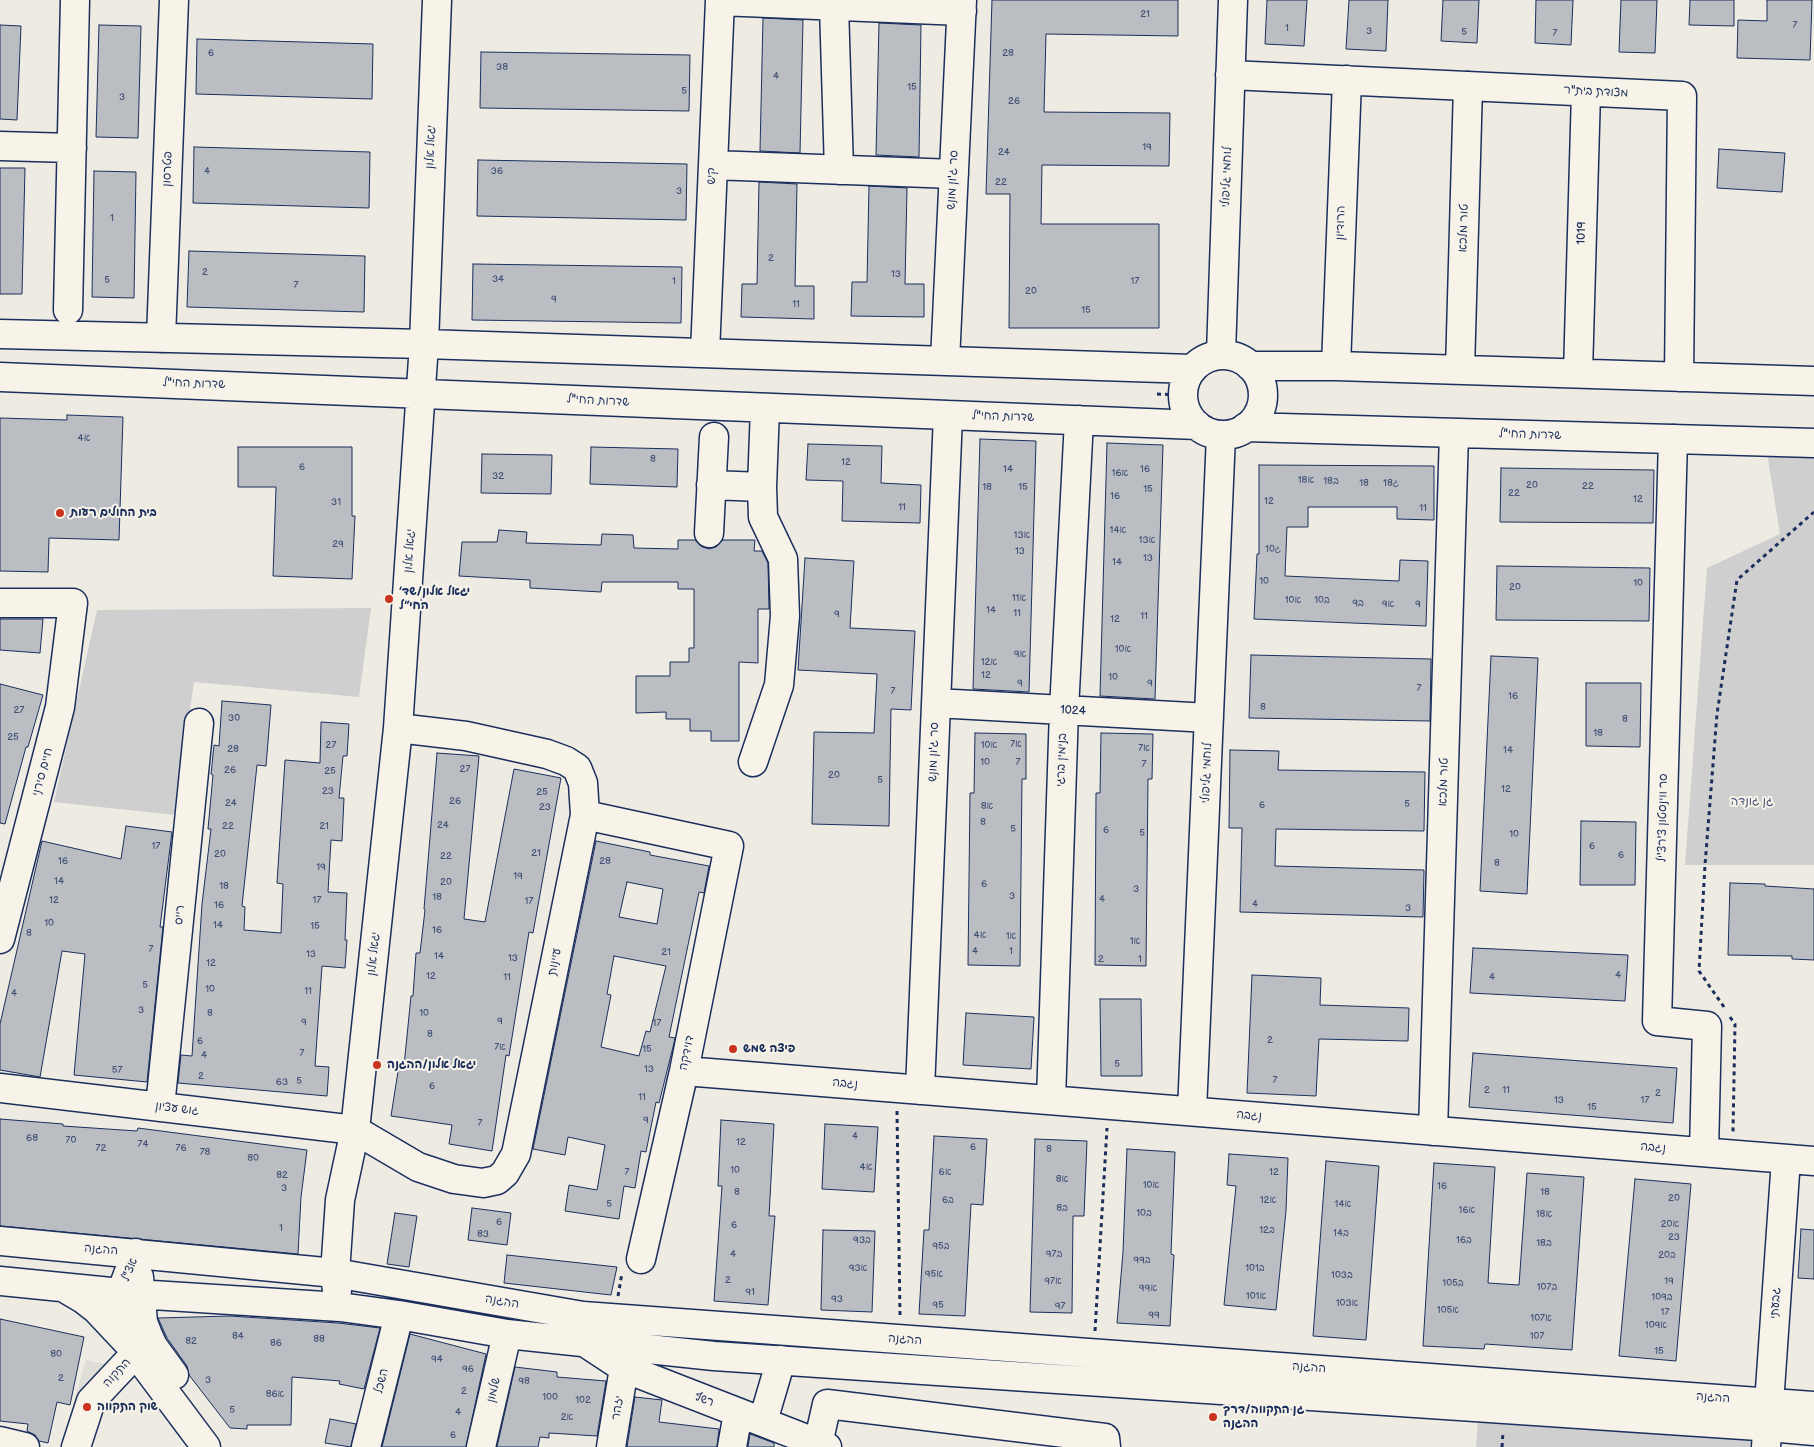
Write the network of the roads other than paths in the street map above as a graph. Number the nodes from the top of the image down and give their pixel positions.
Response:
1 (75, 0) edge
2 (174, 0) edge
3 (436, 0) edge
4 (1233, 0) edge
5 (720, 1) edge
6 (962, 5) edge
7 (834, 6) junction
8 (1230, 75) junction
9 (1347, 80) junction
10 (1468, 86) junction
11 (1586, 92) junction
12 (0, 146) edge
13 (72, 148) junction
14 (713, 165) junction
15 (839, 170) junction
16 (954, 174) junction
17 (68, 310) dead end
18 (0, 334) edge
19 (161, 338) junction
20 (424, 344) junction
21 (705, 353) junction
22 (1221, 354) junction
23 (945, 361) junction
24 (1250, 366) junction
25 (1336, 366) junction
26 (1184, 369) junction
27 (1460, 370) junction
28 (1578, 374) junction
29 (0, 377) edge
30 (1679, 377) junction
31 (1814, 381) edge
32 (420, 393) junction
33 (765, 408) junction
34 (948, 415) junction
35 (1079, 420) junction
36 (1246, 427) junction
37 (1198, 428) junction
38 (1454, 433) junction
39 (714, 437) dead end
40 (1673, 439) junction
41 (1814, 443) edge
42 (711, 485) junction
43 (762, 487) junction
44 (709, 533) dead end
45 (0, 603) edge
46 (936, 703) junction
47 (1064, 710) junction
48 (1209, 718) junction
49 (200, 723) dead end
50 (398, 728) junction
51 (753, 762) dead end
52 (585, 815) junction
53 (0, 939) edge
54 (684, 1071) junction
55 (0, 1088) edge
56 (909, 1089) junction
57 (1051, 1100) junction
58 (160, 1107) junction
59 (1192, 1111) junction
60 (355, 1130) junction
61 (1433, 1131) junction
62 (1704, 1152) junction
63 (1786, 1159) junction
64 (1814, 1161) edge
65 (0, 1241) edge
66 (136, 1253) junction
67 (632, 1265) road end
68 (343, 1274) junction
69 (0, 1281) edge
70 (57, 1286) junction
71 (131, 1293) junction
72 (340, 1307) junction
73 (399, 1315) junction
74 (508, 1334) junction
75 (586, 1343) junction
76 (132, 1349) junction
77 (781, 1360) junction
78 (624, 1368) junction
79 (1814, 1406) edge
80 (750, 1417) junction
81 (1768, 1425) edge
82 (1814, 1431) edge
83 (0, 1441) edge
84 (201, 1444) edge
85 (822, 1445) edge
86 (25, 1447) edge
87 (76, 1447) edge
88 (226, 1447) edge
89 (366, 1447) edge
90 (481, 1447) edge
91 (612, 1447) edge
92 (732, 1447) edge
93 (1106, 1447) edge

1 - 13 street
2 - 19 street, פטרסון
3 - 20 street, יגאל אלון
4 - 8 street, לוחמי גליפולי
5 - 7 street
5 - 14 street, קיש
6 - 7 street
6 - 16 street, סר ג'ון מונש
7 - 15 street
8 - 9 street, מצודת בית"ר
8 - 22 street, לוחמי גליפולי
9 - 10 street, מצודת בית"ר
9 - 25 street, הרודיון
10 - 11 street, מצודת בית"ר
10 - 27 street, טור מלכא
11 - 28 street, 1019
11 - 30 street, מצודת בית"ר
12 - 13 street
13 - 17 street
14 - 15 street
14 - 21 street, קיש
15 - 16 street
16 - 23 street, סר ג'ון מונש
18 - 19 street
19 - 20 street
20 - 21 street
20 - 32 street, יגאל אלון
21 - 23 street
22 - 24 street
22 - 26 street
23 - 26 street
24 - 25 street
24 - 36 street
25 - 27 street
26 - 37 street
27 - 28 street
28 - 30 street
29 - 32 street, שדרות החי"ל
30 - 31 street
32 - 33 street, שדרות החי"ל
32 - 50 street, יגאל אלון
33 - 34 street, שדרות החי"ל
33 - 43 street
34 - 35 street, שדרות החי"ל
34 - 46 street, סר ג'ון מונש
35 - 37 street, שדרות החי"ל
35 - 47 street, בנימין ברגי
36 - 37 street, שדרות החי"ל
36 - 38 street, שדרות החי"ל
37 - 48 street, לוחמי גליפולי
38 - 40 street, שדרות החי"ל
38 - 61 street, טור מלכא
39 - 42 street
40 - 41 street, שדרות החי"ל
40 - 62 street, סר ווינסטון צ'רצ'יל
42 - 43 street
42 - 44 street
43 - 51 street
45 - 53 street, חיים סירני
46 - 47 street, 1024
46 - 56 street, סר ג'ון מונש
47 - 48 street, 1024
47 - 57 street, בנימין ברגי
48 - 59 street, לוחמי גליפולי
49 - 58 street, רייס
50 - 52 street, עיינות
50 - 60 street, יגאל אלון
52 - 54 street, דוידקה
52 - 60 street, עיינות
54 - 56 street, נגבה
54 - 67 street, דוידקה
55 - 58 street, גוש עציון
56 - 57 street, נגבה
57 - 59 street, נגבה
58 - 60 street, גוש עציון
59 - 61 street, נגבה
60 - 68 street, יגאל אלון
61 - 62 street, נגבה
62 - 63 street, נגבה
63 - 64 street, נגבה
63 - 81 street, גבעתי
65 - 66 street, ההגנה
66 - 68 street, ההגנה
66 - 71 street, אצ"ל
68 - 72 street, יגאל אלון
68 - 81 street, ההגנה
69 - 70 street, ההגנה
70 - 71 street, ההגנה
70 - 76 street
71 - 72 street, ההגנה
71 - 76 street, אצ"ל
71 - 88 street, אצ"ל
72 - 73 street, ההגנה
73 - 74 street, ההגנה
73 - 89 street, השכל
74 - 75 street, ההגנה
74 - 90 street, שלמון
75 - 77 street, ההגנה
75 - 78 street, רשף
76 - 84 street, אצ"ל
76 - 87 street, התקוה
77 - 80 street
77 - 81 street, ההגנה
78 - 80 street, רשף
78 - 91 street, יזהר
79 - 81 street, ההגנה
80 - 85 street, רשף
80 - 92 street
81 - 82 street, ההגנה
83 - 86 street
85 - 93 street

